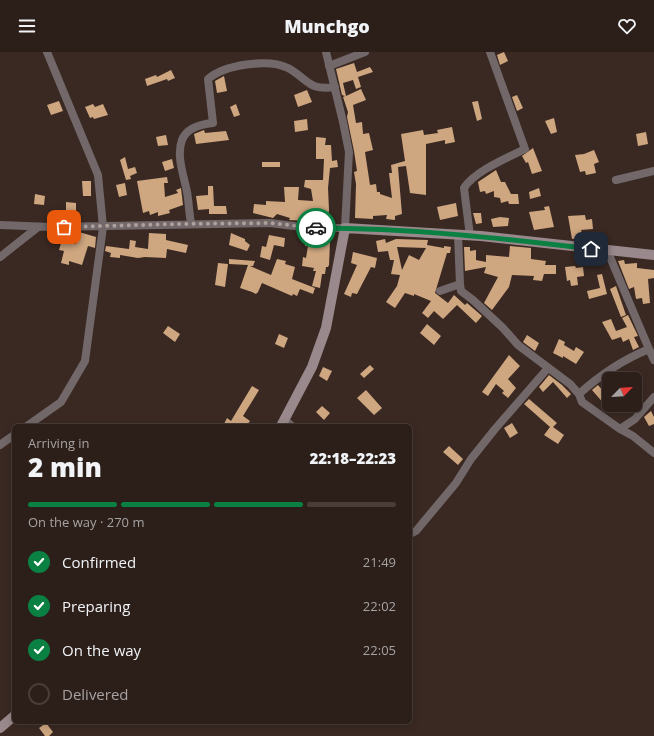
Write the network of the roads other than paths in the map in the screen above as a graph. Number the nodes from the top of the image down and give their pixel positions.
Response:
1 (47, 52) edge
2 (326, 52) edge
3 (365, 52) edge
4 (490, 52) edge
5 (329, 66) junction
6 (335, 87) junction
7 (654, 171) edge
8 (616, 180) dead end
9 (191, 223) junction
10 (0, 225) edge
11 (38, 227) junction
12 (103, 227) junction
13 (345, 228) junction
14 (458, 235) junction
15 (470, 236) junction
16 (607, 250) junction
17 (654, 255) edge
18 (0, 257) edge
19 (460, 284) junction
20 (440, 291) dead end
21 (648, 349) junction
22 (654, 360) edge
23 (548, 368) junction
24 (579, 394) junction
25 (654, 397) edge
26 (30, 424) edge
27 (286, 424) edge
28 (620, 429) junction
29 (12, 436) edge
30 (0, 445) edge
31 (654, 453) edge
32 (412, 533) edge
33 (12, 718) edge
34 (0, 728) edge

1 - 12 street
2 - 5 street
3 - 5 street
4 - 15 street
5 - 6 street
6 - 9 street
6 - 13 street
7 - 8 street
9 - 12 street
9 - 13 street
10 - 11 street
11 - 12 street
11 - 18 street
12 - 26 street
13 - 14 street
13 - 27 street
14 - 15 street
14 - 19 street
15 - 16 street
16 - 17 street
16 - 21 street
19 - 20 street
19 - 23 street
21 - 22 street
21 - 24 street
23 - 24 street
23 - 32 street
24 - 28 street
25 - 28 street
28 - 31 street
29 - 30 street
33 - 34 street

